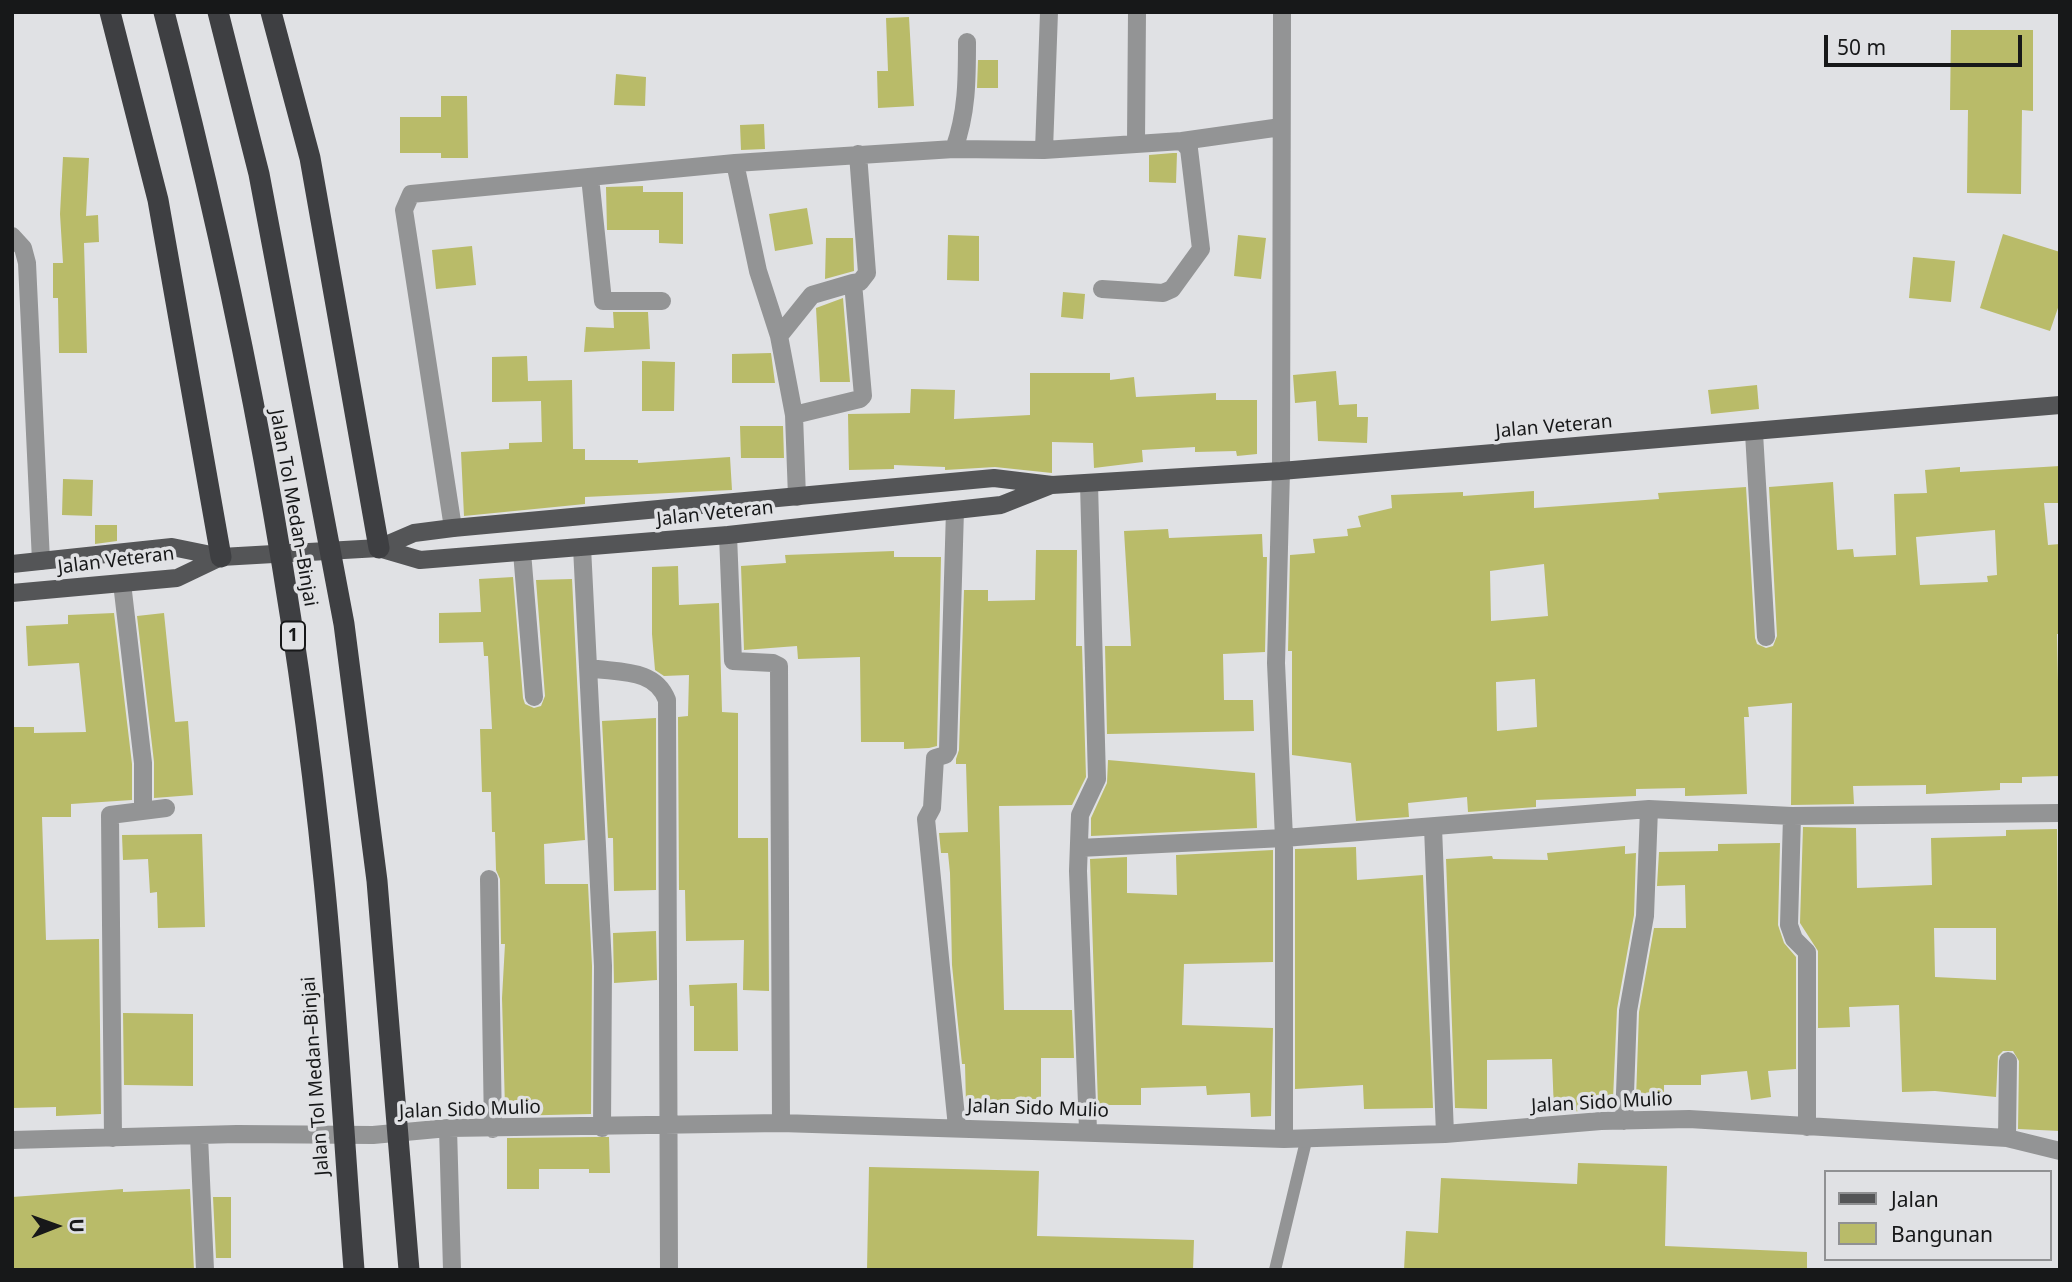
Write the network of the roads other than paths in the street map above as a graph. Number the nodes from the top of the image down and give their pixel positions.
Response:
1 (110, 12) edge
2 (164, 12) edge
3 (218, 12) edge
4 (271, 12) edge
5 (1049, 12) edge
6 (1137, 12) edge
7 (1282, 12) edge
8 (967, 42) dead end
9 (1280, 127) junction
10 (1182, 141) junction
11 (1136, 142) junction
12 (954, 149) junction
13 (1044, 150) junction
14 (858, 154) junction
15 (735, 163) junction
16 (590, 177) junction
17 (12, 236) edge
18 (853, 283) junction
19 (1102, 289) dead end
20 (662, 301) dead end
21 (779, 336) junction
22 (20, 344) edge
23 (2060, 405) edge
24 (794, 415) junction
25 (1754, 433) junction
26 (1281, 471) junction
27 (1089, 484) junction
28 (1052, 485) junction
29 (797, 497) junction
30 (956, 509) junction
31 (453, 528) junction
32 (727, 534) junction
33 (582, 547) junction
34 (379, 548) junction
35 (522, 552) junction
36 (220, 557) junction
37 (41, 561) junction
38 (12, 564) edge
39 (122, 583) junction
40 (12, 593) edge
41 (1766, 637) dead end
42 (589, 668) junction
43 (534, 697) dead end
44 (166, 808) dead end
45 (142, 809) junction
46 (1650, 809) junction
47 (2060, 813) edge
48 (1792, 816) junction
49 (1433, 827) junction
50 (1284, 838) junction
51 (1079, 848) junction
52 (489, 878) dead end
53 (2008, 1061) dead end
54 (1624, 1121) junction
55 (781, 1124) junction
56 (671, 1126) junction
57 (957, 1127) junction
58 (1807, 1127) junction
59 (448, 1128) junction
60 (602, 1128) junction
61 (493, 1129) junction
62 (1087, 1130) junction
63 (1445, 1134) junction
64 (199, 1136) junction
65 (1307, 1137) junction
66 (113, 1138) junction
67 (2007, 1138) junction
68 (1284, 1139) junction
69 (12, 1140) edge
70 (2060, 1151) edge
71 (205, 1270) edge
72 (354, 1270) edge
73 (409, 1270) edge
74 (452, 1270) edge
75 (669, 1270) edge
76 (1275, 1270) edge

1 - 36 highway
2 - 72 highway, Jalan Tol Medan–Binjai / 1
3 - 73 highway, Jalan Tol Medan–Binjai
4 - 34 highway
5 - 13 street
6 - 11 street
7 - 9 street
8 - 12 street
9 - 10 street
9 - 26 street
10 - 11 street
10 - 19 street
11 - 13 street
12 - 13 street
12 - 14 street
14 - 15 street
14 - 18 street
15 - 16 street
15 - 21 street
16 - 20 street
16 - 31 street
17 - 22 street
18 - 21 street
18 - 24 street
21 - 24 street
22 - 37 street
23 - 25 main road, Jalan Veteran
24 - 29 street
25 - 26 main road, Jalan Veteran
25 - 41 street
26 - 27 main road, Jalan Veteran
26 - 50 street
27 - 28 main road, Jalan Veteran
27 - 51 street
28 - 29 main road, Jalan Veteran
28 - 30 main road, Jalan Veteran
29 - 31 main road, Jalan Veteran
30 - 32 main road, Jalan Veteran
30 - 57 street
31 - 34 main road, Jalan Veteran
32 - 33 main road, Jalan Veteran
32 - 55 street
33 - 35 main road, Jalan Veteran
33 - 42 street
34 - 35 main road, Jalan Veteran
34 - 36 main road, Jalan Veteran
35 - 43 street
36 - 37 main road, Jalan Veteran
36 - 39 main road, Jalan Veteran
37 - 38 main road, Jalan Veteran
39 - 40 main road, Jalan Veteran
39 - 45 street
42 - 56 street
42 - 60 street
44 - 45 street
45 - 66 street
46 - 48 street
46 - 49 street
46 - 54 street
47 - 48 street
48 - 58 street
49 - 50 street
49 - 63 street
50 - 51 street
50 - 68 street
51 - 62 street
52 - 61 street
53 - 67 street
54 - 58 street, Jalan Sido Mulio
54 - 63 street, Jalan Sido Mulio
55 - 56 street, Jalan Sido Mulio
55 - 57 street, Jalan Sido Mulio
56 - 60 street, Jalan Sido Mulio
56 - 75 street
57 - 62 street, Jalan Sido Mulio
58 - 67 street, Jalan Sido Mulio
59 - 61 street, Jalan Sido Mulio
59 - 64 street, Jalan Sido Mulio
59 - 74 street
60 - 61 street, Jalan Sido Mulio
62 - 68 street, Jalan Sido Mulio
63 - 65 street, Jalan Sido Mulio
64 - 66 street, Jalan Sido Mulio
64 - 71 street
65 - 68 street, Jalan Sido Mulio
65 - 76 lane
66 - 69 street, Jalan Sido Mulio
67 - 70 street, Jalan Sido Mulio

